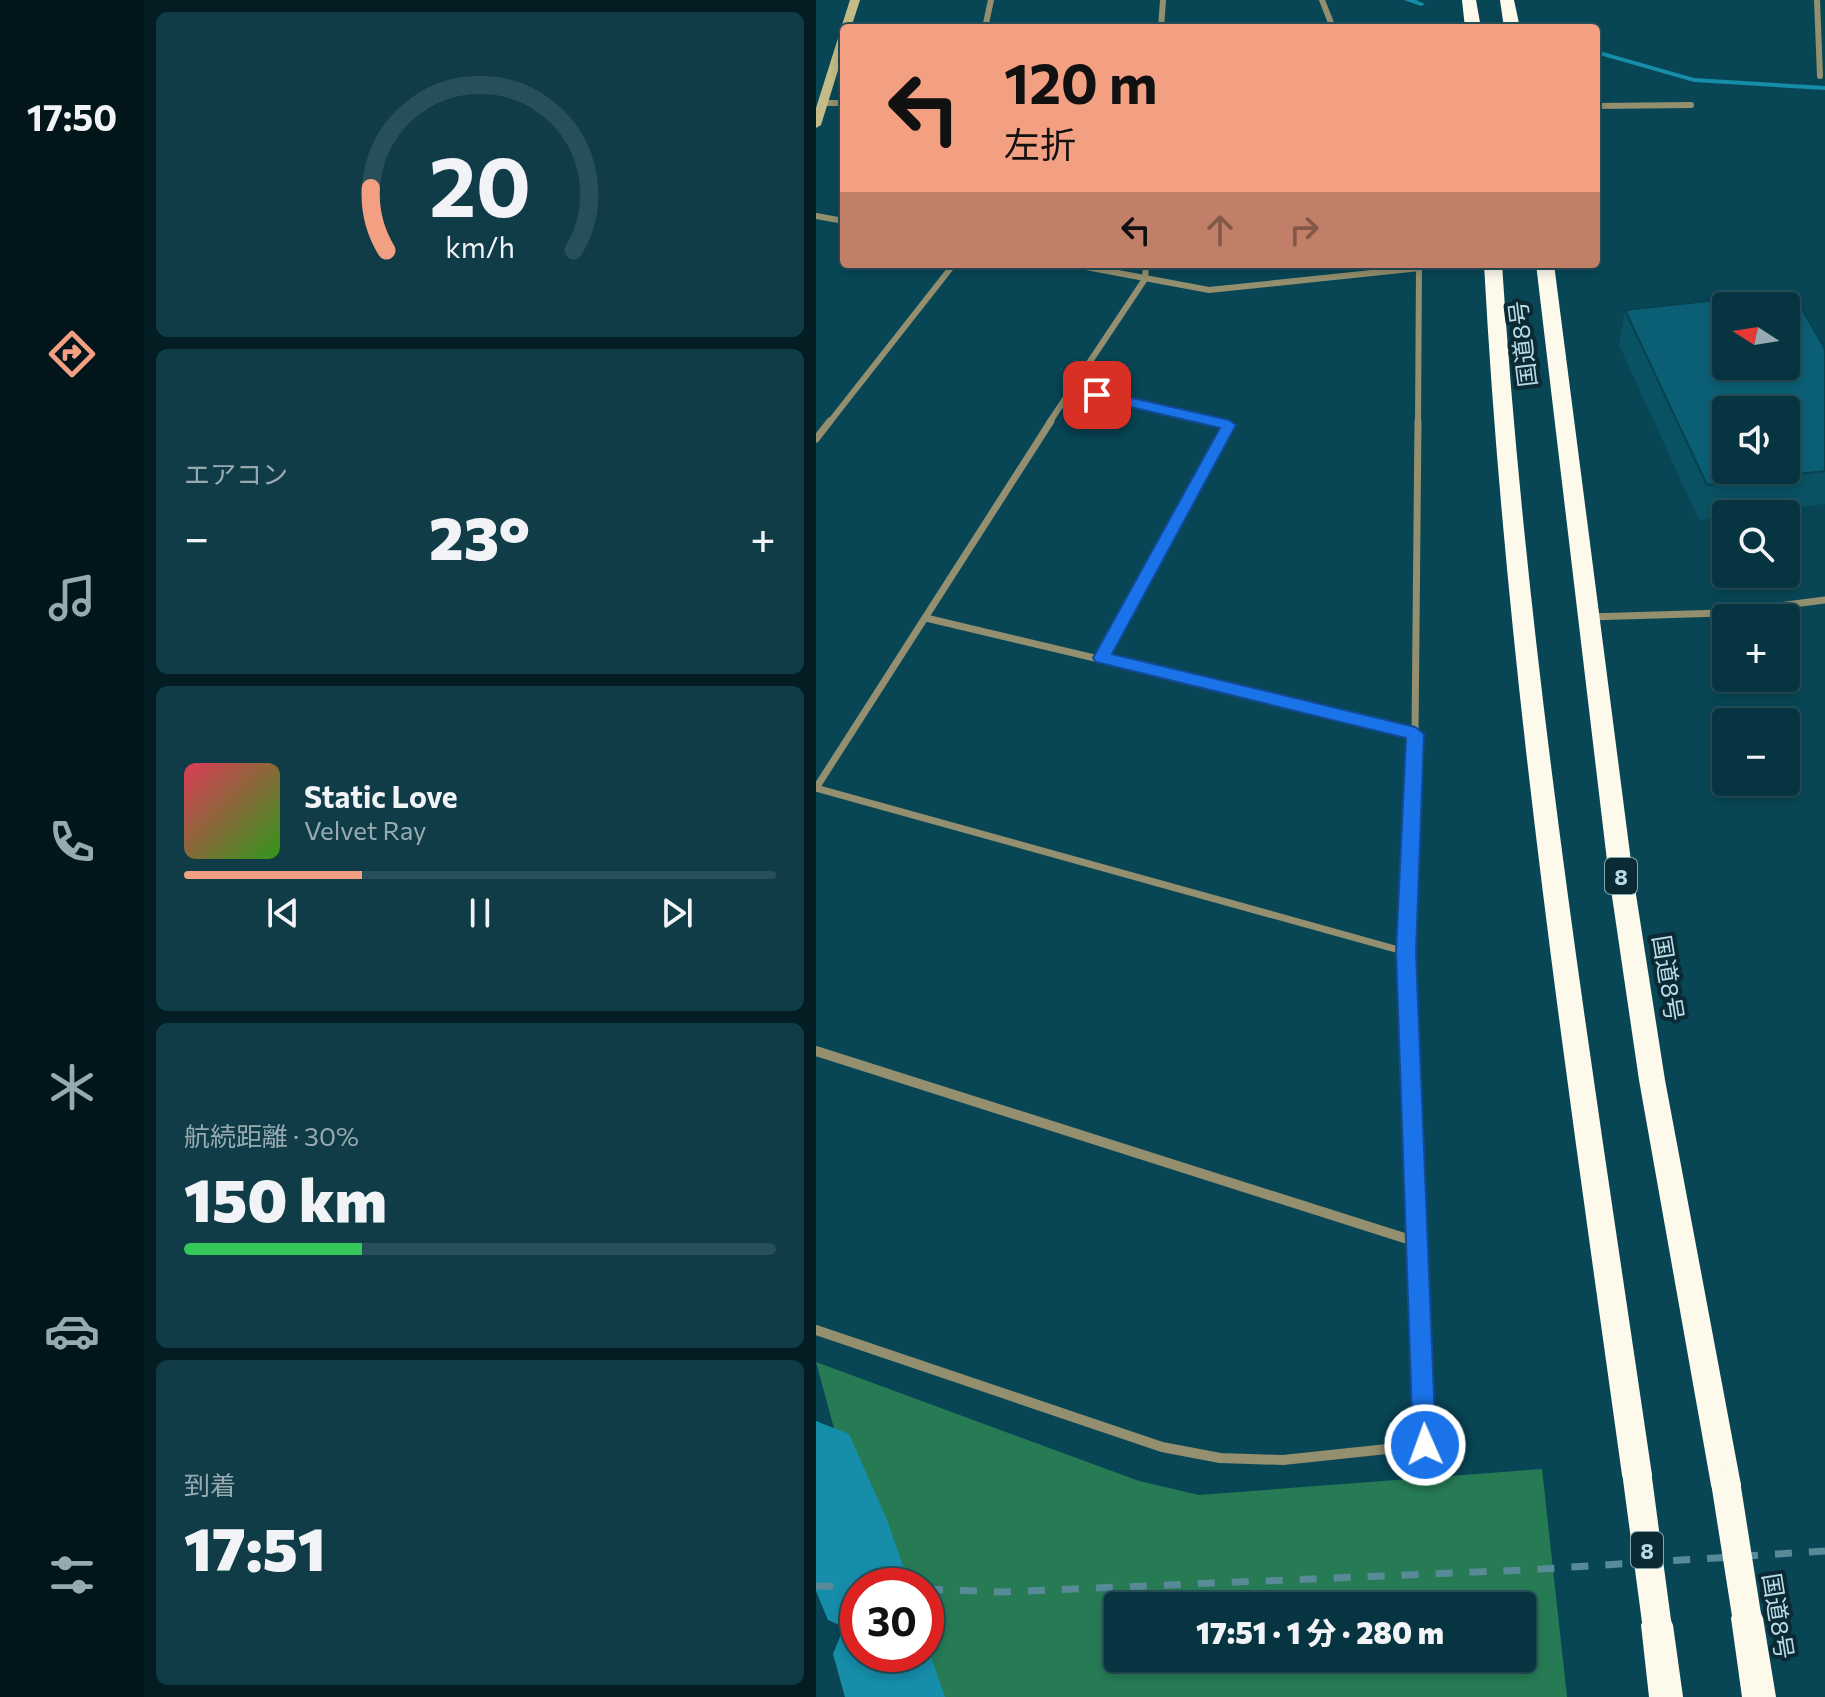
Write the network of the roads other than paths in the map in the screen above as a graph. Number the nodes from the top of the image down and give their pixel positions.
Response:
1 (855, 0) edge
2 (991, 0) edge
3 (1163, 0) edge
4 (1322, 0) edge
5 (1469, 0) edge
6 (1507, 0) edge
7 (1817, 0) edge
8 (847, 24) edge
9 (986, 24) edge
10 (1161, 24) edge
11 (1331, 24) edge
12 (1472, 24) edge
13 (1511, 24) edge
14 (840, 47) edge
15 (1820, 76) dead end
16 (822, 103) junction
17 (840, 103) edge
18 (1691, 105) dead end
19 (1600, 106) edge
20 (816, 125) edge
21 (816, 216) edge
22 (840, 220) edge
23 (951, 268) edge
24 (1090, 268) edge
25 (1146, 268) edge
26 (1403, 268) edge
27 (1420, 268) edge
28 (1493, 268) edge
29 (1545, 268) edge
30 (1145, 279) junction
31 (1071, 389) junction
32 (816, 439) edge
33 (1825, 600) edge
34 (1588, 617) junction
35 (926, 618) junction
36 (1102, 658) junction
37 (1415, 734) junction
38 (816, 788) edge
39 (1406, 952) junction
40 (816, 1051) edge
41 (1417, 1242) junction
42 (816, 1330) edge
43 (1666, 1697) edge
44 (1759, 1697) edge

1 - 8 street
2 - 9 street
3 - 10 street
4 - 11 street
5 - 12 highway
6 - 13 highway
7 - 15 street
14 - 16 street
16 - 17 street
16 - 20 street
18 - 19 street
21 - 22 street
23 - 32 street
24 - 30 street
25 - 30 street
26 - 30 street
27 - 37 street
28 - 43 highway, 国道8号 / 8, bridge
29 - 34 highway, 国道8号 / 8
30 - 31 street
31 - 35 street
31 - 36 street
33 - 34 street
34 - 44 highway, 国道8号 / 8, bridge
35 - 36 street
35 - 38 street
36 - 37 street
37 - 39 street
38 - 39 street
39 - 41 street
40 - 41 street
41 - 42 street

